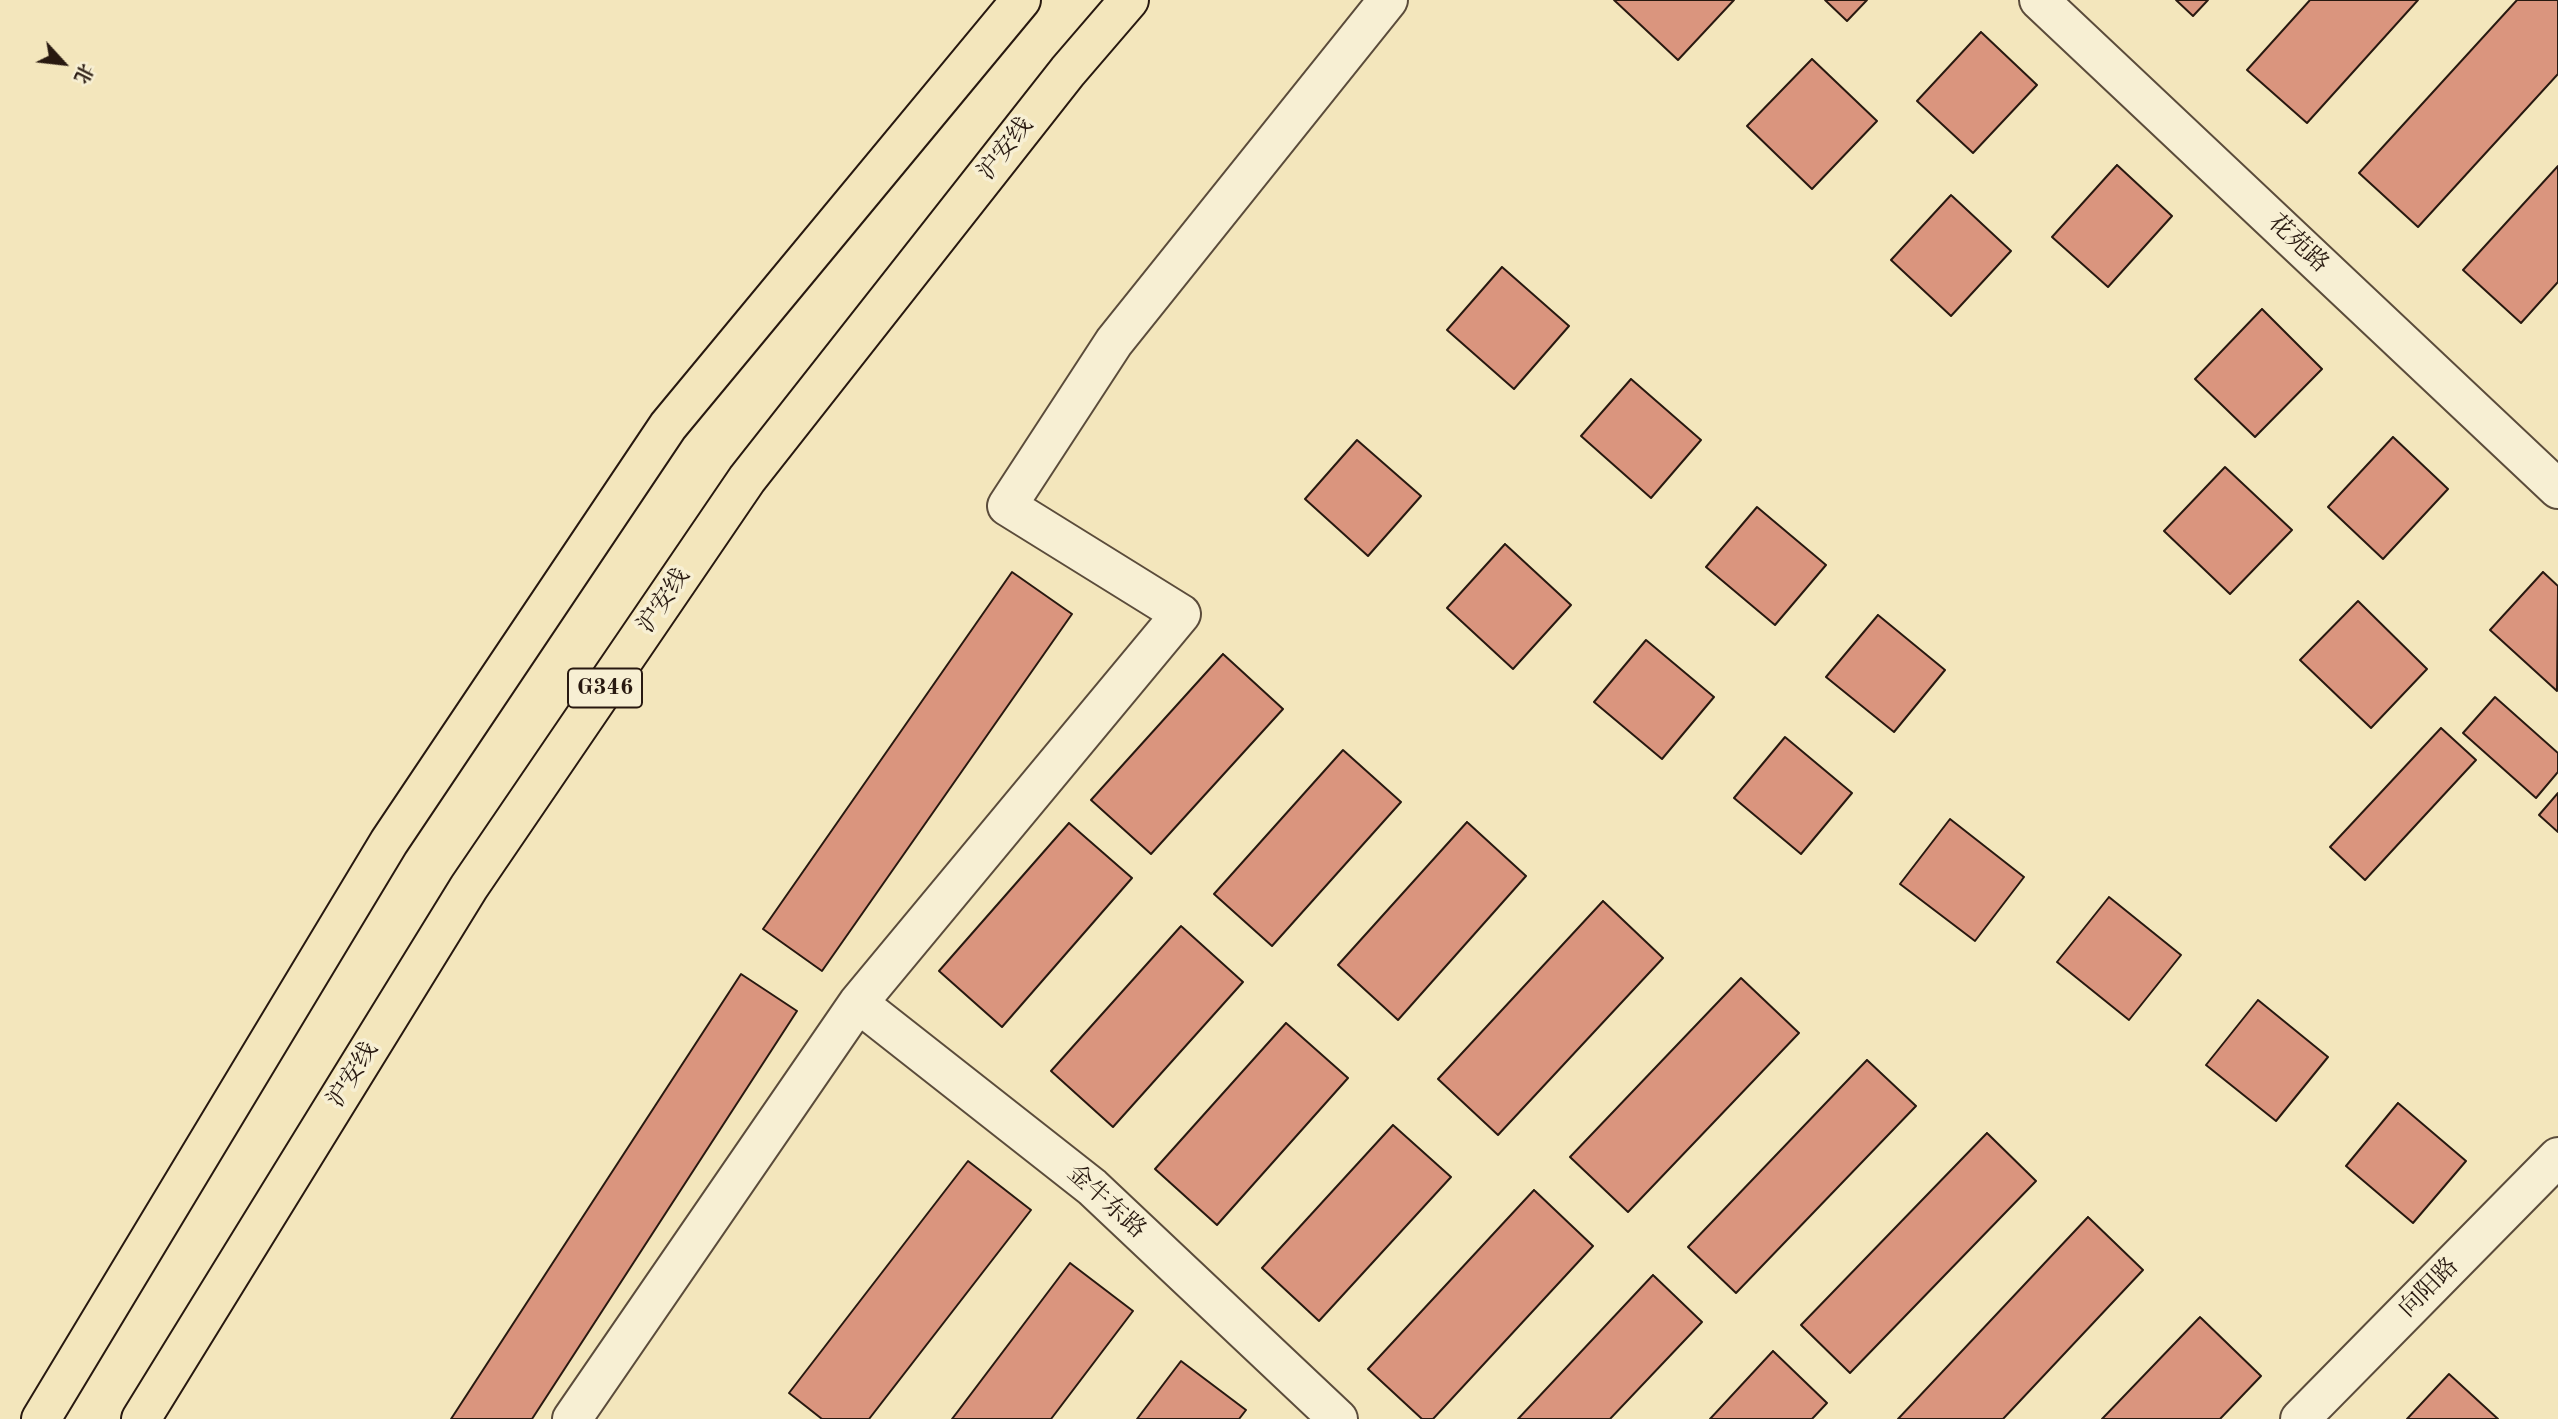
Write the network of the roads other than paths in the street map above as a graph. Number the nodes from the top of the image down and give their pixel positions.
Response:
1 (1021, 0) edge
2 (1129, 0) edge
3 (1388, 0) edge
4 (2039, 0) edge
5 (2558, 489) edge
6 (858, 1003) junction
7 (2558, 1157) edge
8 (41, 1419) edge
9 (141, 1419) edge
10 (572, 1419) edge
11 (1338, 1419) edge
12 (2300, 1419) edge

1 - 8 highway
2 - 9 highway, 沪安线 / G346
3 - 6 street
4 - 5 street, 花苑路
6 - 10 street
6 - 11 street, 金牛东路
7 - 12 street, 向阳路

